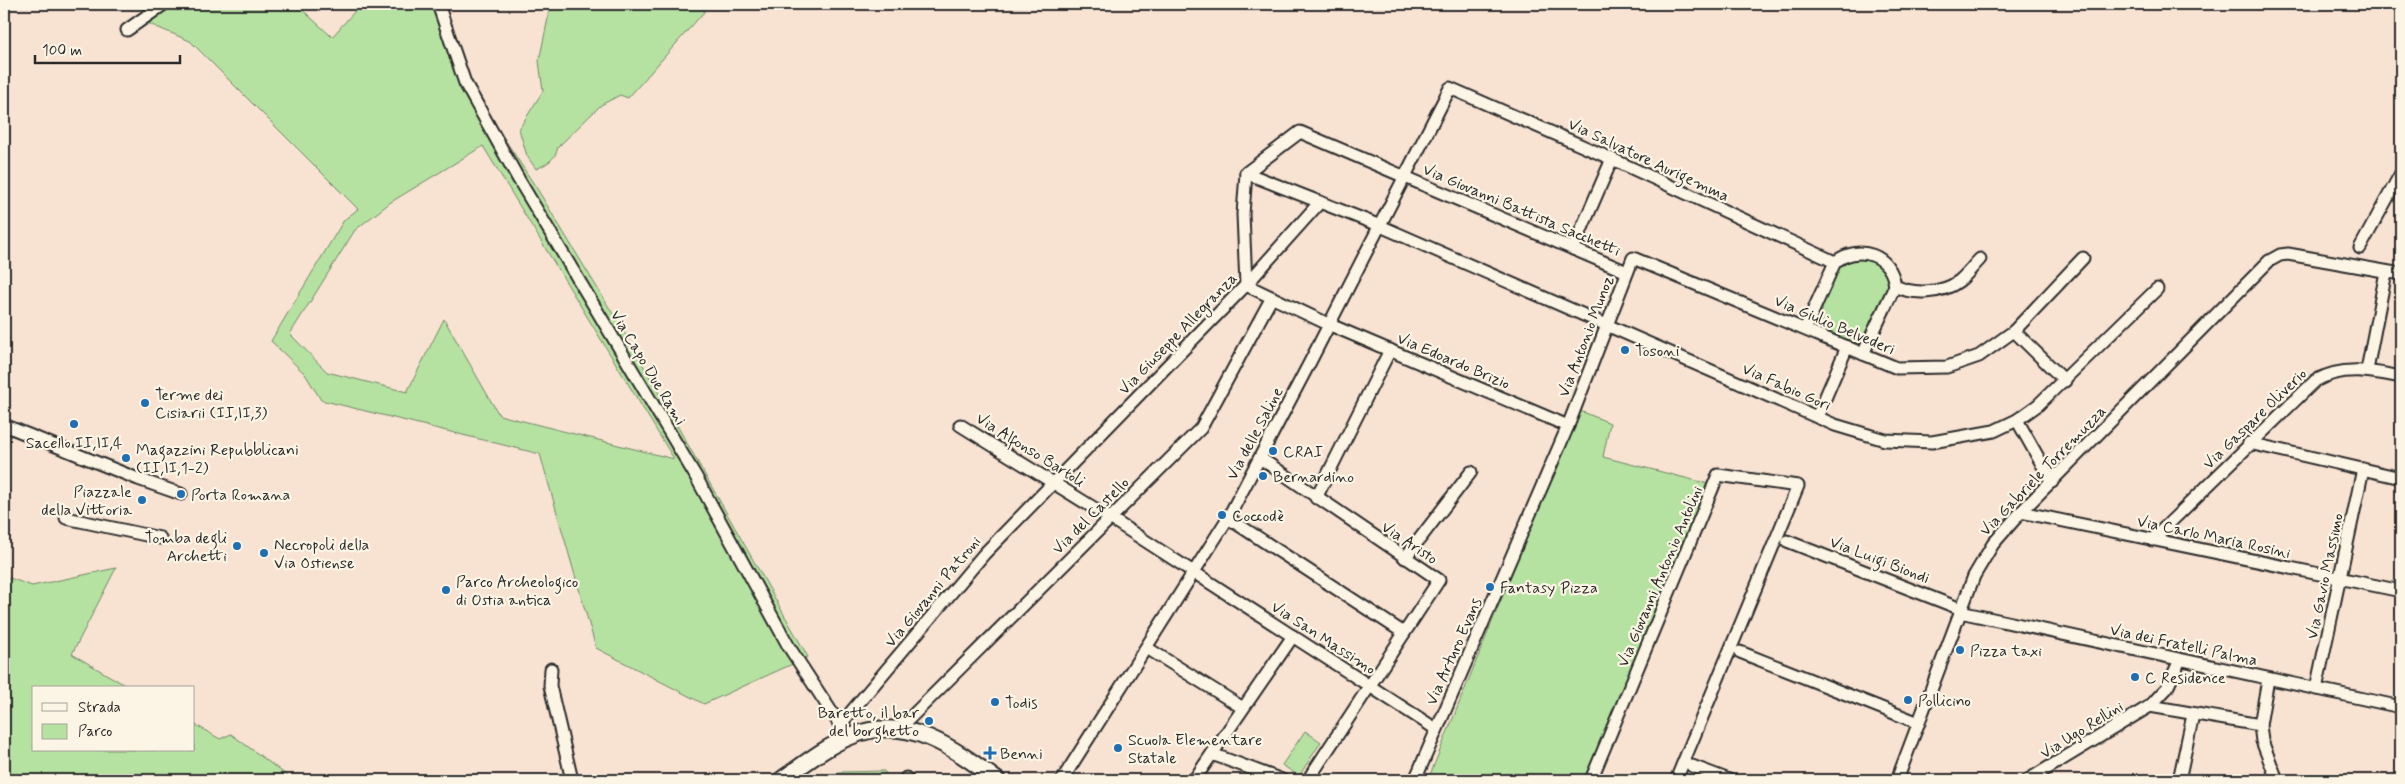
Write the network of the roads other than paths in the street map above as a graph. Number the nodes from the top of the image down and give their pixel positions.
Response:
1 (164, 4) edge
2 (438, 4) edge
3 (127, 30) dead end
4 (1450, 88) joint
5 (1612, 158) junction
6 (1246, 173) junction
7 (2401, 173) edge
8 (1404, 175) junction
9 (2396, 193) edge
10 (1320, 202) junction
11 (1378, 225) junction
12 (2360, 248) dead end
13 (1572, 249) junction
14 (1633, 258) joint
15 (2083, 258) dead end
16 (1980, 259) dead end
17 (1835, 262) junction
18 (1627, 272) junction
19 (2386, 272) junction
20 (2401, 274) edge
21 (1246, 285) junction
22 (1895, 286) junction
23 (2157, 289) dead end
24 (1271, 299) junction
25 (1328, 324) junction
26 (1608, 325) junction
27 (1805, 329) junction
28 (2014, 331) junction
29 (1847, 347) junction
30 (1390, 350) junction
31 (1863, 354) junction
32 (2367, 370) junction
33 (2401, 377) edge
34 (2065, 380) junction
35 (1817, 417) junction
36 (2017, 420) junction
37 (4, 425) edge
38 (960, 425) dead end
39 (1568, 426) junction
40 (2249, 443) junction
41 (1260, 458) junction
42 (2363, 469) junction
43 (1471, 472) dead end
44 (2401, 478) edge
45 (2052, 482) junction
46 (1055, 483) junction
47 (181, 494) dead end
48 (1316, 498) junction
49 (2021, 512) junction
50 (66, 518) dead end
51 (1110, 518) junction
52 (1228, 518) junction
53 (160, 538) dead end
54 (2152, 540) junction
55 (1787, 541) dead end
56 (1405, 558) junction
57 (1195, 572) junction
58 (2340, 578) junction
59 (2401, 591) edge
60 (1960, 611) junction
61 (1404, 633) junction
62 (1293, 636) junction
63 (1147, 648) junction
64 (1740, 652) dead end
65 (2180, 660) junction
66 (551, 669) dead end
67 (2268, 679) junction
68 (1370, 687) junction
69 (2316, 689) junction
70 (2150, 706) junction
71 (2401, 707) edge
72 (1243, 708) junction
73 (2193, 715) junction
74 (1919, 723) junction
75 (840, 725) junction
76 (2260, 725) junction
77 (1436, 729) junction
78 (899, 730) junction
79 (852, 736) junction
80 (1212, 754) junction
81 (1692, 766) dead end
82 (572, 780) edge
83 (780, 780) edge
84 (997, 780) edge
85 (1062, 780) edge
86 (1194, 780) edge
87 (1282, 780) edge
88 (1308, 780) edge
89 (1415, 780) edge
90 (1591, 780) edge
91 (1676, 780) edge
92 (1729, 780) edge
93 (1898, 780) edge
94 (2028, 780) edge
95 (2179, 780) edge
96 (2277, 780) edge

1 - 3 street
2 - 75 street, Via Capo Due Rami
4 - 5 street, Via Salvatore Aurigemma
4 - 8 street, Via delle Saline
5 - 13 street
5 - 17 street, Via Salvatore Aurigemma
6 - 8 street, Via Giovanni Battista Sacchetti
6 - 10 street, Via Fabio Gori
6 - 21 street
7 - 9 street
8 - 11 street, Via delle Saline
8 - 13 street, Via Giovanni Battista Sacchetti
9 - 12 street
10 - 11 street, Via Fabio Gori
10 - 21 street, Via Giuseppe Allegranza
11 - 25 street, Via delle Saline
11 - 26 street, Via Fabio Gori
13 - 18 street, Via Giovanni Battista Sacchetti
14 - 18 street, Via Antonio Munoz
14 - 27 street, Via Giulio Belvederi
15 - 28 street, Via Giulio Belvederi
16 - 22 street
17 - 22 street
17 - 27 street
18 - 26 street, Via Antonio Munoz
19 - 20 street
19 - 32 street
19 - 45 street, Via Gabriele Torremuzza
21 - 24 street, Via Edoardo Brizio
21 - 46 street, Via Giuseppe Allegranza
22 - 31 street
23 - 34 street, Via Fabio Gori
24 - 25 street, Via Edoardo Brizio
24 - 51 street, Via del Castello
25 - 30 street, Via Edoardo Brizio
25 - 41 street, Via delle Saline
26 - 35 street, Via Fabio Gori
26 - 39 street, Via Antonio Munoz
27 - 29 street, Via Giulio Belvederi
28 - 31 street, Via Giulio Belvederi
28 - 34 street
29 - 31 street, Via Giulio Belvederi
29 - 35 street
30 - 39 street, Via Edoardo Brizio
30 - 48 street
32 - 33 street, Via Gaspare Oliverio
32 - 40 street, Via Gaspare Oliverio
34 - 36 street, Via Fabio Gori
35 - 36 street, Via Fabio Gori
36 - 45 street
37 - 47 street
38 - 46 street, Via Alfonso Bartoli
39 - 77 street, Via Arturo Evans
40 - 42 street
40 - 54 street, Via Gaspare Oliverio
41 - 48 street, Via Aristo
41 - 52 street, Via delle Saline
42 - 44 street
42 - 58 street, Via Gavio Massimo
43 - 56 street
45 - 49 street, Via Gabriele Torremuzza
46 - 51 street, Via Alfonso Bartoli
46 - 75 street, Via Giovanni Patroni
48 - 56 street, Via Aristo
49 - 54 street, Via Carlo Maria Rosini
49 - 60 street, Via Gabriele Torremuzza
50 - 53 street
51 - 57 street, Via Alfonso Bartoli
51 - 78 street, Via del Castello
52 - 57 street, Via delle Saline
52 - 61 street
54 - 58 street, Via Carlo Maria Rosini
55 - 60 street, Via Luigi Biondi
56 - 61 street, Via Aristo
57 - 62 street, Via San Massimo
57 - 63 street, Via delle Saline
58 - 59 street, Via Carlo Maria Rosini
58 - 69 street, Via Gavio Massimo
60 - 65 street, Via dei Fratelli Palma
60 - 74 street, Via Gabriele Torremuzza
61 - 68 street, Via Aristo
62 - 68 street, Via San Massimo
62 - 72 street
63 - 72 street
63 - 85 street, Via delle Saline
64 - 74 street
65 - 67 street, Via dei Fratelli Palma
65 - 70 street, Via Ugo Rellini
66 - 82 street
67 - 69 street, Via dei Fratelli Palma
67 - 76 street
68 - 77 street, Via San Massimo
68 - 88 street, Via Aristo
69 - 71 street, Via dei Fratelli Palma
70 - 73 street
70 - 94 street, Via Ugo Rellini
72 - 80 street
73 - 76 street
73 - 95 street
74 - 93 street, Via Gabriele Torremuzza
75 - 79 street, Via Capo Due Rami
76 - 96 street
77 - 89 street, Via Arturo Evans
78 - 79 main road
78 - 84 main road
79 - 83 main road
80 - 86 street
80 - 87 street
81 - 92 street
90 - 91 street, Via Giovanni Antonio Antolini

